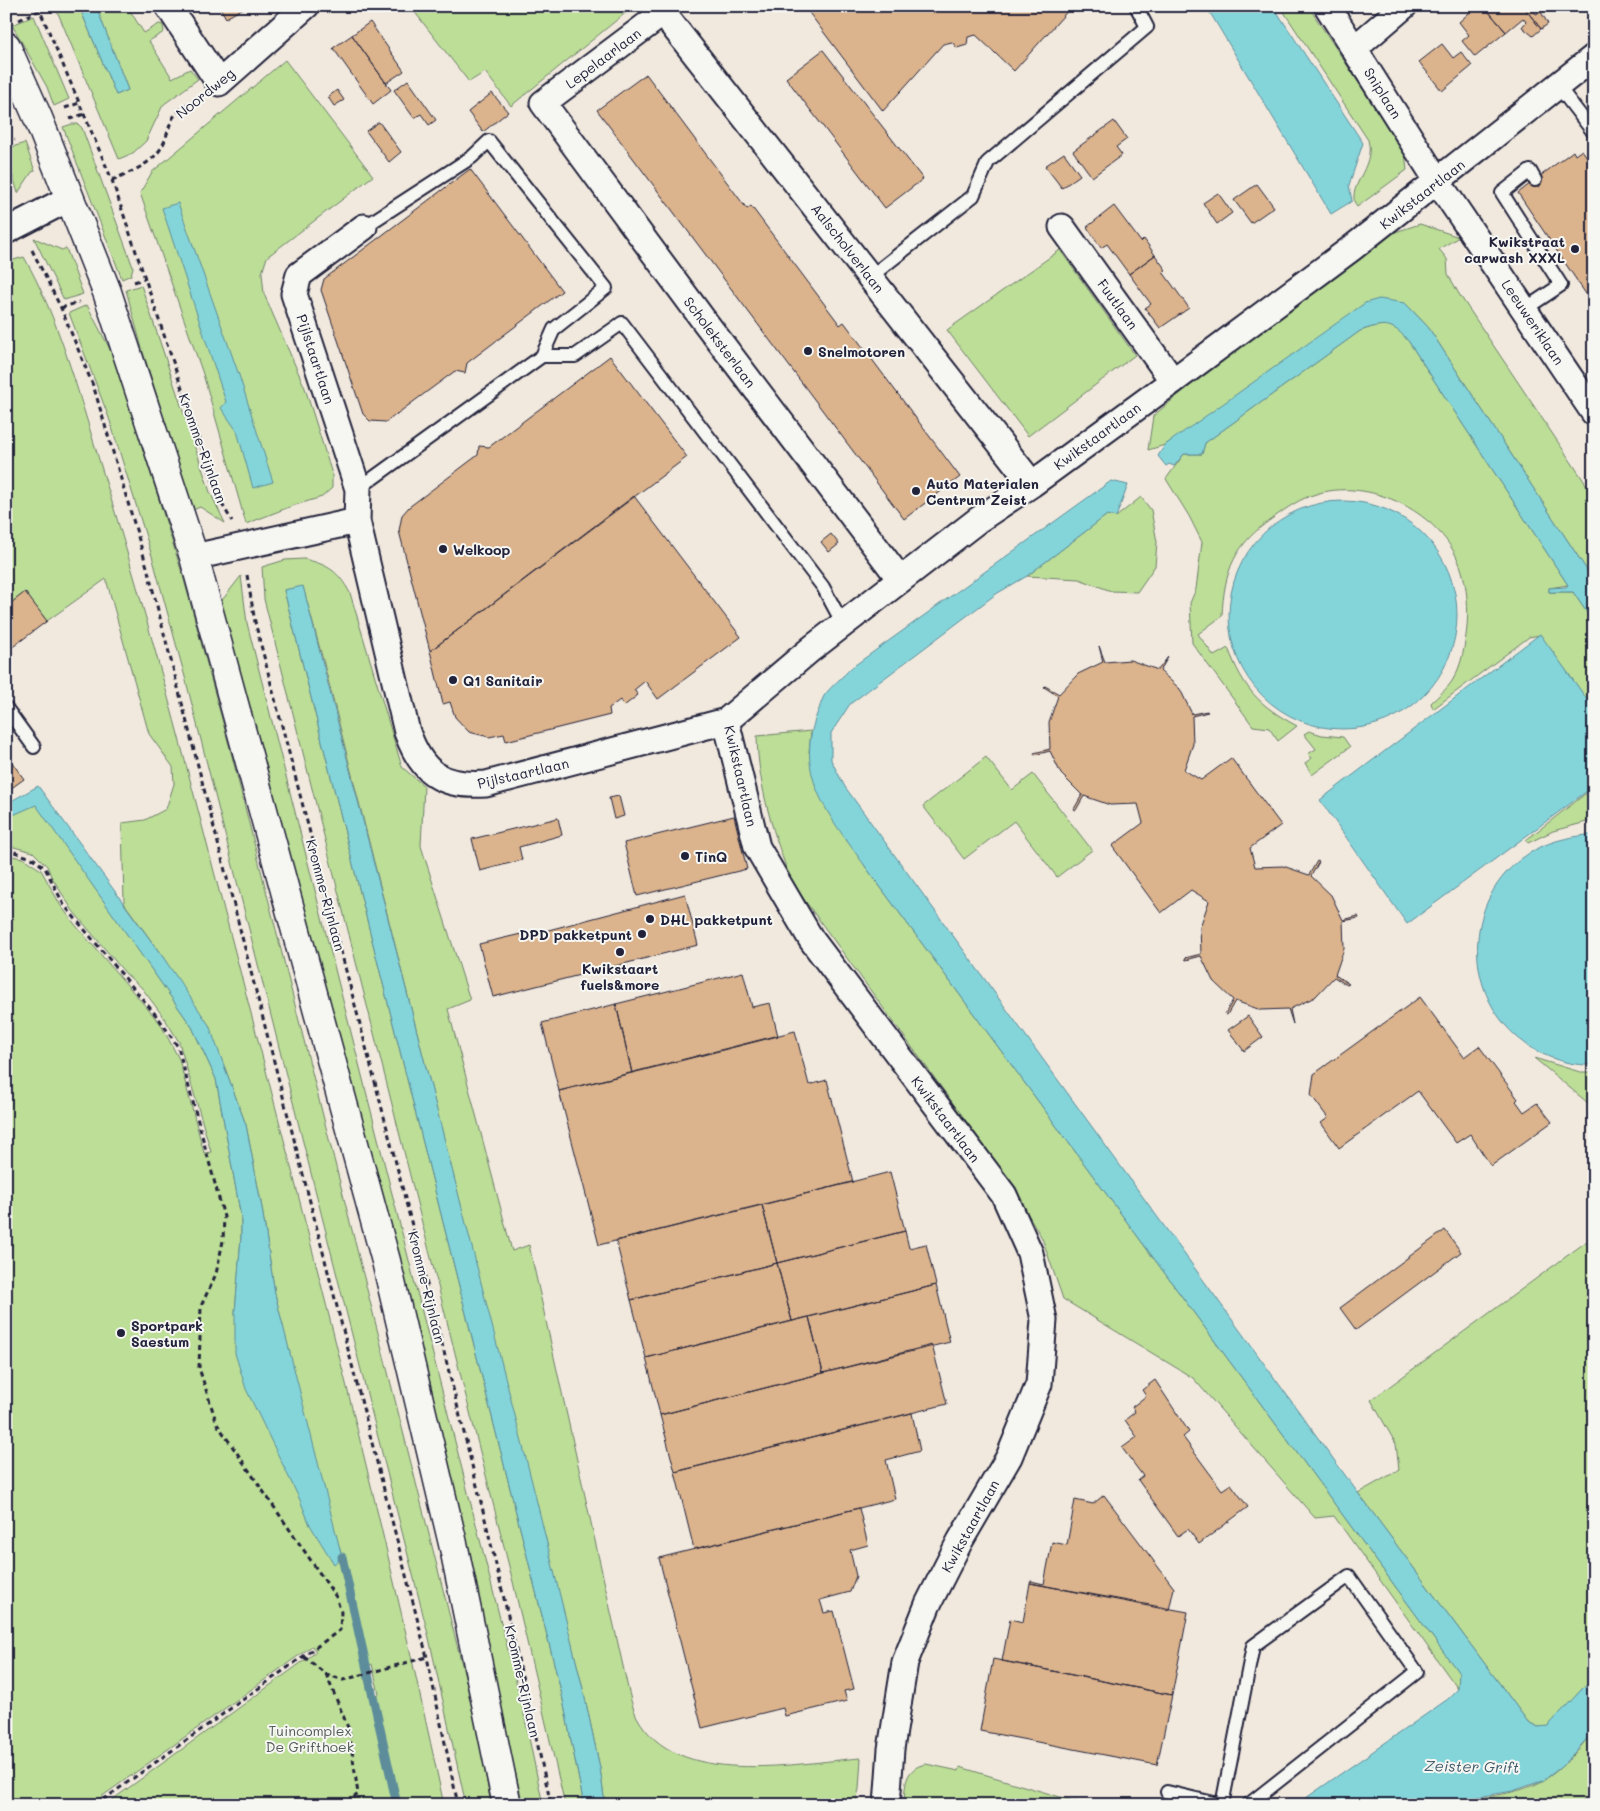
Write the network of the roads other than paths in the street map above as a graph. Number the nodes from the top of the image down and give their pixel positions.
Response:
1 (168, 6) edge
2 (306, 6) edge
3 (1136, 6) edge
4 (1327, 6) edge
5 (1404, 6) edge
6 (663, 14) joint
7 (6, 46) edge
8 (1355, 48) junction
9 (1594, 57) edge
10 (1558, 86) junction
11 (543, 103) joint
12 (1594, 133) edge
13 (1535, 180) dead end
14 (1438, 182) junction
15 (70, 198) junction
16 (364, 227) joint
17 (1062, 227) dead end
18 (13, 228) edge
19 (870, 277) junction
20 (1525, 309) junction
21 (542, 356) junction
22 (1173, 381) junction
23 (1594, 413) edge
24 (1032, 484) junction
25 (358, 489) junction
26 (358, 521) junction
27 (194, 557) junction
28 (900, 579) junction
29 (843, 624) junction
30 (6, 708) edge
31 (726, 721) junction
32 (34, 747) dead end
33 (1167, 1792) dead end
34 (507, 1805) edge
35 (887, 1805) edge
36 (1222, 1805) edge
37 (1248, 1805) edge

1 - 2 street, Noordweg
3 - 19 lane
4 - 8 street, Sniplaan
5 - 8 street
6 - 11 street, Lepelaarlaan
6 - 19 street, Aalscholverlaan
7 - 15 street
8 - 14 street, Sniplaan
9 - 10 street, Kwikstaartlaan
10 - 12 lane
10 - 14 street, Kwikstaartlaan
11 - 28 street, Scholeksterlaan
13 - 20 lane
14 - 20 street, Leeuweriklaan
14 - 22 street, Kwikstaartlaan
15 - 18 street
15 - 27 street
16 - 21 lane
16 - 25 street, Pijlstaartlaan
17 - 22 street, Fuutlaan
19 - 24 street, Aalscholverlaan
20 - 23 street, Leeuweriklaan
21 - 25 lane
21 - 29 lane
22 - 24 street, Kwikstaartlaan
24 - 28 street, Kwikstaartlaan
25 - 26 street, Pijlstaartlaan
26 - 27 street
26 - 31 street, Pijlstaartlaan
27 - 34 street
28 - 29 street, Kwikstaartlaan
29 - 31 street, Kwikstaartlaan
30 - 32 lane
31 - 35 street, Kwikstaartlaan
33 - 36 lane
36 - 37 lane

